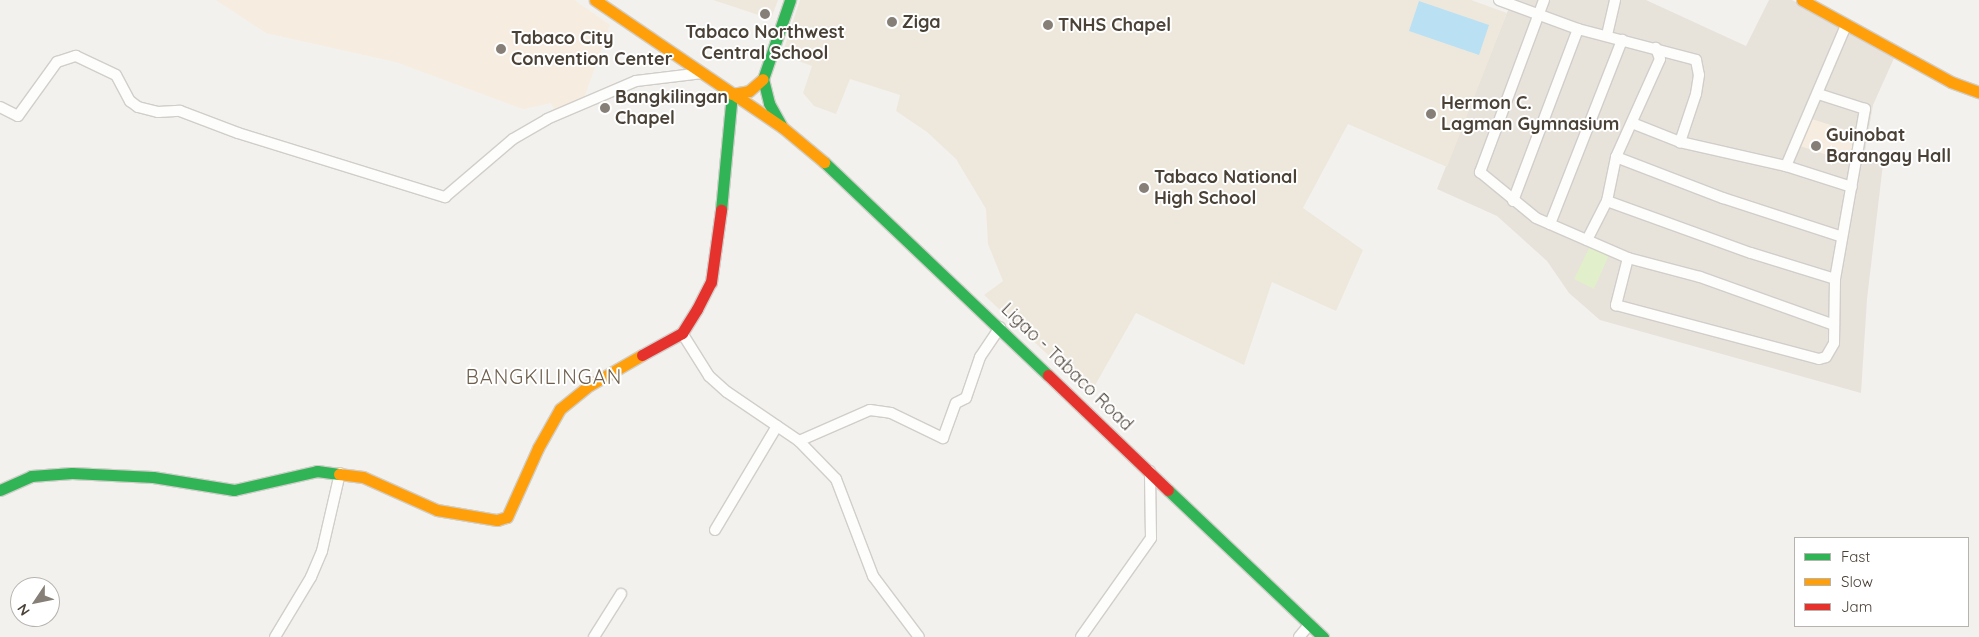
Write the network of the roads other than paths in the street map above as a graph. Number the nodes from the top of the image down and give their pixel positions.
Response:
1 (595, 0) edge
2 (790, 0) edge
3 (1499, 0) edge
4 (1544, 0) edge
5 (1615, 0) edge
6 (1802, 0) edge
7 (1540, 14) junction
8 (1846, 25) junction
9 (1578, 28) junction
10 (1607, 35) junction
11 (1622, 40) junction
12 (1656, 48) junction
13 (704, 73) junction
14 (763, 79) junction
15 (1979, 92) edge
16 (732, 94) junction
17 (1818, 94) junction
18 (0, 106) edge
19 (1632, 123) junction
20 (782, 127) junction
21 (1680, 142) junction
22 (1616, 157) junction
23 (1786, 166) junction
24 (1852, 187) junction
25 (1513, 201) junction
26 (1606, 201) junction
27 (1550, 224) junction
28 (1842, 237) junction
29 (1587, 240) junction
30 (1628, 258) junction
31 (1836, 279) junction
32 (1834, 325) junction
33 (1000, 327) junction
34 (682, 333) junction
35 (778, 426) junction
36 (799, 441) junction
37 (1150, 471) junction
38 (340, 473) junction
39 (0, 490) edge
40 (716, 530) dead end
41 (621, 594) dead end
42 (1310, 624) junction
43 (276, 637) edge
44 (594, 637) edge
45 (918, 637) edge
46 (1081, 637) edge
47 (1299, 637) edge
48 (1323, 637) edge

1 - 13 street, Ligao - Tabaco Road
2 - 14 street
3 - 7 street
4 - 7 street
5 - 10 street
6 - 8 street
7 - 9 street
7 - 25 street
8 - 15 street
8 - 17 street
9 - 10 street
9 - 25 street
10 - 11 street
11 - 12 street
11 - 27 street
12 - 19 street
12 - 21 street
13 - 16 street, Ligao - Tabaco Road
13 - 18 street
14 - 16 street
14 - 20 street, Ligao - Tabaco Road
16 - 20 street, Ligao - Tabaco Road
16 - 34 street
17 - 23 street
17 - 24 street
19 - 21 street
19 - 22 street
20 - 33 street, Ligao - Tabaco Road
21 - 23 street
22 - 26 street
22 - 28 street
23 - 24 street
24 - 28 street
25 - 27 street
26 - 29 street
26 - 31 street
27 - 29 street
28 - 31 street
29 - 30 street
30 - 32 street
30 - 32 street
31 - 32 street
33 - 36 street
33 - 37 street, Ligao - Tabaco Road
34 - 35 street
34 - 38 street
35 - 36 street
35 - 40 street
36 - 45 street
37 - 42 street, Ligao - Tabaco Road
37 - 46 street
38 - 39 street
38 - 43 street
41 - 44 street
42 - 47 street
42 - 48 street, Ligao - Tabaco Road

